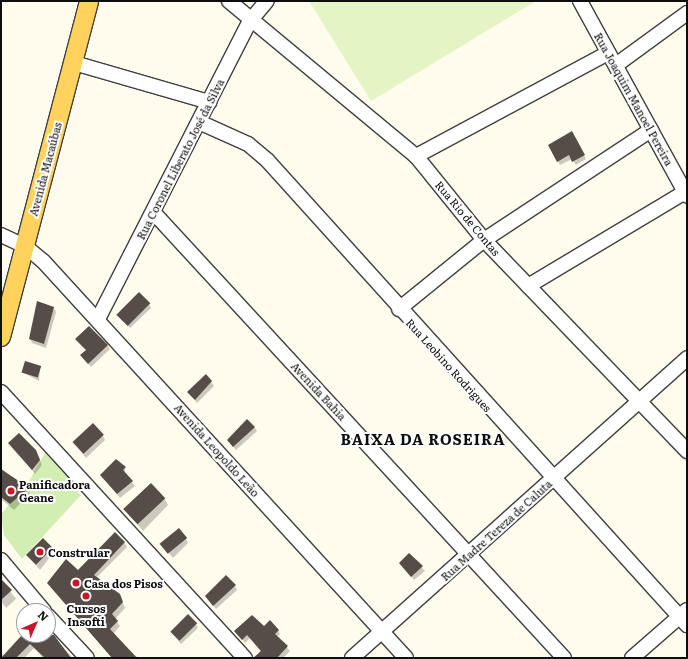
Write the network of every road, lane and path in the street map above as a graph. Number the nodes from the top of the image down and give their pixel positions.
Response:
1 (89, 1) edge
2 (229, 1) edge
3 (267, 1) edge
4 (580, 1) edge
5 (687, 13) edge
6 (250, 21) junction
7 (608, 52) junction
8 (74, 63) junction
9 (616, 65) junction
10 (209, 102) junction
11 (199, 122) junction
12 (651, 130) junction
13 (416, 156) junction
14 (686, 194) edge
15 (154, 213) junction
16 (1, 235) edge
17 (484, 240) junction
18 (25, 246) junction
19 (528, 286) junction
20 (398, 310) junction
21 (98, 319) junction
22 (1, 337) edge
23 (687, 358) edge
24 (1, 392) edge
25 (639, 400) junction
26 (687, 451) edge
27 (552, 480) junction
28 (469, 554) junction
29 (3, 566) edge
30 (37, 603) edge
31 (684, 617) edge
32 (56, 625) edge
33 (382, 632) junction
34 (87, 658) edge
35 (245, 658) edge
36 (352, 658) edge
37 (406, 658) edge
38 (564, 658) edge
39 (632, 658) edge

1 - 8 main road, Avenida Macaúbas
2 - 6 street, Rua Rio de Contas
3 - 6 street, Rua Coronel Liberato José da Silva
4 - 7 street, Rua Joaquim Manoel Pereira
5 - 9 street
6 - 10 street, Rua Coronel Liberato José da Silva
6 - 13 street, Rua Rio de Contas
7 - 9 street, Rua Joaquim Manoel Pereira
7 - 13 street
8 - 10 street
8 - 18 main road, Avenida Macaúbas
9 - 12 street, Rua Joaquim Manoel Pereira
10 - 11 street, Rua Coronel Liberato José da Silva
11 - 15 street, Rua Coronel Liberato José da Silva
11 - 20 street, Rua Leobino Rodrigues
12 - 14 street, Rua Joaquim Manoel Pereira
12 - 17 street
13 - 17 street, Rua Rio de Contas
14 - 19 street
15 - 21 street, Rua Coronel Liberato José da Silva
15 - 28 street, Avenida Bahia
16 - 18 street
17 - 19 street, Rua Rio de Contas
17 - 20 street
18 - 21 street, Avenida Leopoldo Leão
18 - 22 main road, Avenida Macaúbas
19 - 25 street, Rua Rio de Contas
20 - 27 street, Rua Leobino Rodrigues
21 - 33 street, Avenida Leopoldo Leão
23 - 25 street, Rua Madre Tereza de Caluta
24 - 35 street
25 - 26 street, Rua Rio de Contas
25 - 27 street, Rua Madre Tereza de Caluta
27 - 28 street, Rua Madre Tereza de Caluta
27 - 31 street, Rua Leobino Rodrigues
28 - 33 street, Rua Madre Tereza de Caluta
28 - 38 street, Avenida Bahia
29 - 30 street
31 - 39 street
32 - 34 street
33 - 36 street, Rua Madre Tereza de Caluta
33 - 37 street, Avenida Leopoldo Leão

